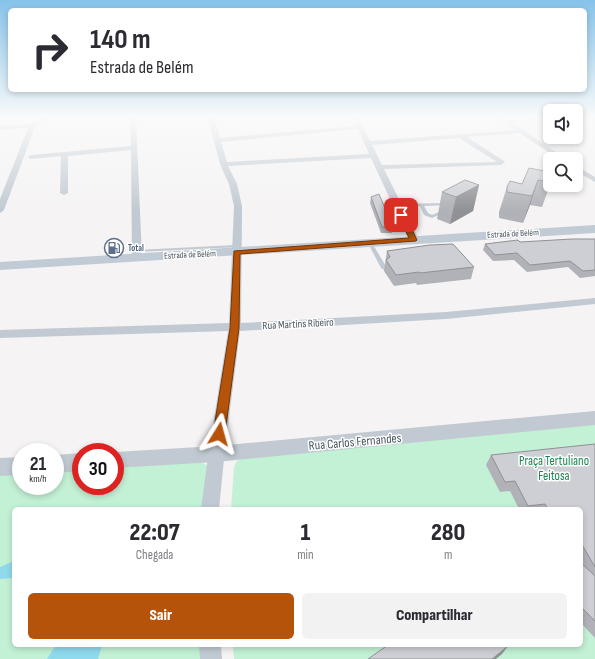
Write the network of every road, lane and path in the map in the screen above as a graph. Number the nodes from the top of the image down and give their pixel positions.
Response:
1 (23, 150) edge
2 (110, 150) edge
3 (134, 150) edge
4 (220, 150) edge
5 (372, 150) edge
6 (483, 150) edge
7 (65, 153) junction
8 (374, 156) junction
9 (31, 157) dead end
10 (224, 164) junction
11 (380, 167) junction
12 (583, 172) edge
13 (595, 180) edge
14 (64, 193) dead end
15 (396, 205) junction
16 (422, 205) junction
17 (0, 210) edge
18 (595, 229) edge
19 (414, 240) junction
20 (370, 243) junction
21 (237, 249) junction
22 (137, 254) junction
23 (0, 266) edge
24 (384, 268) dead end
25 (595, 301) edge
26 (235, 328) junction
27 (0, 334) edge
28 (595, 418) edge
29 (216, 454) junction
30 (124, 459) edge
31 (12, 466) edge
32 (0, 467) edge
33 (210, 507) edge
34 (210, 647) edge
35 (211, 659) edge

1 - 17 street
2 - 7 street
3 - 22 street
4 - 10 street
5 - 8 street
6 - 11 street
7 - 9 street
7 - 14 street
8 - 10 street
8 - 11 street
10 - 21 street
11 - 15 street
12 - 13 street
15 - 16 lane
15 - 19 street
16 - 16 lane
18 - 19 main road, Estrada de Belém
19 - 20 main road, Estrada de Belém
20 - 21 main road, Estrada de Belém
20 - 24 lane
21 - 22 main road, Estrada de Belém
21 - 26 street
22 - 23 main road, Estrada de Belém
25 - 26 street, Rua Martins Ribeiro
26 - 27 street, Rua Martins Ribeiro
26 - 29 street
28 - 29 street, Rua Carlos Fernandes
29 - 30 street, Rua Carlos Fernandes
29 - 33 street
31 - 32 street
34 - 35 street

